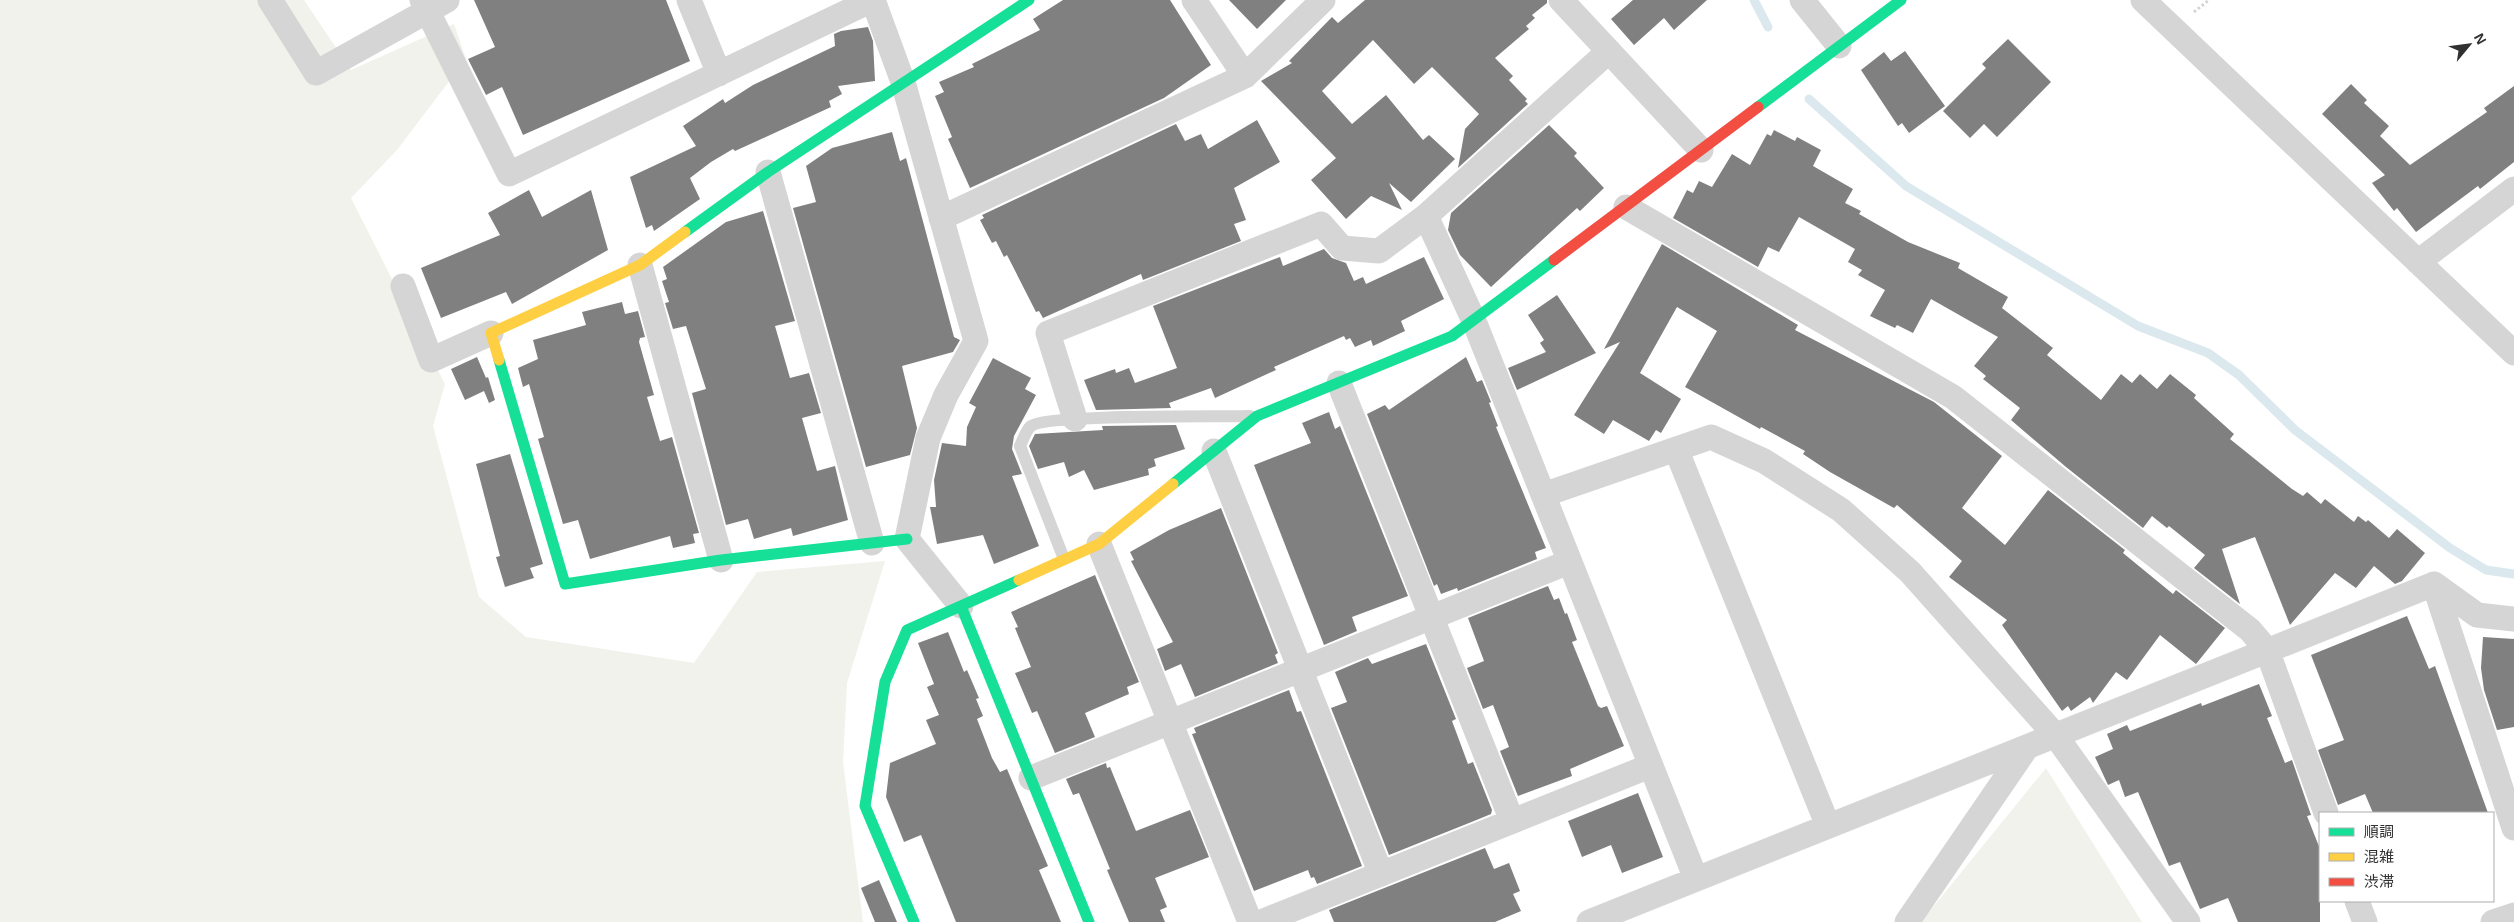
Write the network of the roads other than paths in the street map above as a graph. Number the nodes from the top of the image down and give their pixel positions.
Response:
1 (270, 0) edge
2 (689, 0) edge
3 (872, 0) edge
4 (1029, 0) edge
5 (1194, 0) edge
6 (1323, 0) edge
7 (1561, 0) edge
8 (1802, 0) edge
9 (1901, 0) edge
10 (2143, 0) edge
11 (432, 4) edge
12 (1840, 46) junction
13 (1609, 51) junction
14 (719, 74) junction
15 (1245, 76) junction
16 (903, 82) junction
17 (1701, 150) junction
18 (768, 172) junction
19 (2514, 189) edge
20 (1626, 207) junction
21 (1426, 216) junction
22 (941, 218) junction
23 (2418, 262) junction
24 (640, 265) junction
25 (404, 286) dead end
26 (1474, 321) junction
27 (491, 333) junction
28 (2514, 353) edge
29 (1339, 383) junction
30 (1258, 416) junction
31 (1075, 418) junction
32 (1676, 449) junction
33 (1214, 451) junction
34 (1543, 495) junction
35 (907, 539) junction
36 (872, 543) junction
37 (1099, 544) junction
38 (1064, 559) junction
39 (721, 560) junction
40 (1569, 562) junction
41 (2434, 584) junction
42 (961, 606) junction
43 (1432, 617) junction
44 (2514, 619) edge
45 (2267, 650) junction
46 (1300, 670) junction
47 (1170, 722) junction
48 (2056, 736) junction
49 (2027, 747) junction
50 (1650, 766) junction
51 (1031, 778) junction
52 (2326, 812) edge
53 (1512, 821) junction
54 (1828, 826) junction
55 (2514, 828) edge
56 (1381, 874) junction
57 (1696, 879) junction
58 (2358, 902) edge
59 (2514, 915) edge
60 (914, 922) edge
61 (1089, 922) edge
62 (1250, 922) edge
63 (1261, 922) edge
64 (1589, 922) edge
65 (1907, 922) edge
66 (2188, 922) edge
67 (2365, 922) edge
68 (2493, 922) edge

1 - 11 street
2 - 14 street
3 - 14 street
3 - 16 street
4 - 16 street
5 - 15 street
6 - 15 street
7 - 13 street
8 - 12 street
9 - 12 street
10 - 23 street
11 - 14 street
12 - 17 street
13 - 17 street
13 - 21 street
15 - 22 street
16 - 18 street
16 - 22 street
17 - 20 street
18 - 24 street
18 - 36 street
19 - 23 street
20 - 26 street
20 - 45 street
21 - 26 street
21 - 31 street
22 - 35 street
23 - 28 street
24 - 27 street
24 - 39 street
25 - 27 street
26 - 29 street
26 - 34 street
27 - 39 street
29 - 30 street
29 - 43 street
30 - 31 lane
30 - 33 street
31 - 38 lane
32 - 34 street
32 - 48 street
32 - 54 street
33 - 37 street
33 - 46 street
34 - 40 street
35 - 36 street
35 - 42 street
36 - 39 street
37 - 38 street
37 - 47 street
38 - 42 street
40 - 43 street
40 - 50 street
41 - 44 street
41 - 45 street
41 - 55 street
42 - 51 street
42 - 60 street
43 - 46 street
43 - 53 street
45 - 48 street
45 - 52 street
46 - 47 street
46 - 56 street
47 - 51 street
47 - 62 street
48 - 49 street
48 - 66 street
49 - 54 street
49 - 65 street
50 - 53 street
50 - 57 street
51 - 61 street
53 - 56 street
54 - 57 street
56 - 63 street
57 - 64 street
58 - 67 street
59 - 68 street

